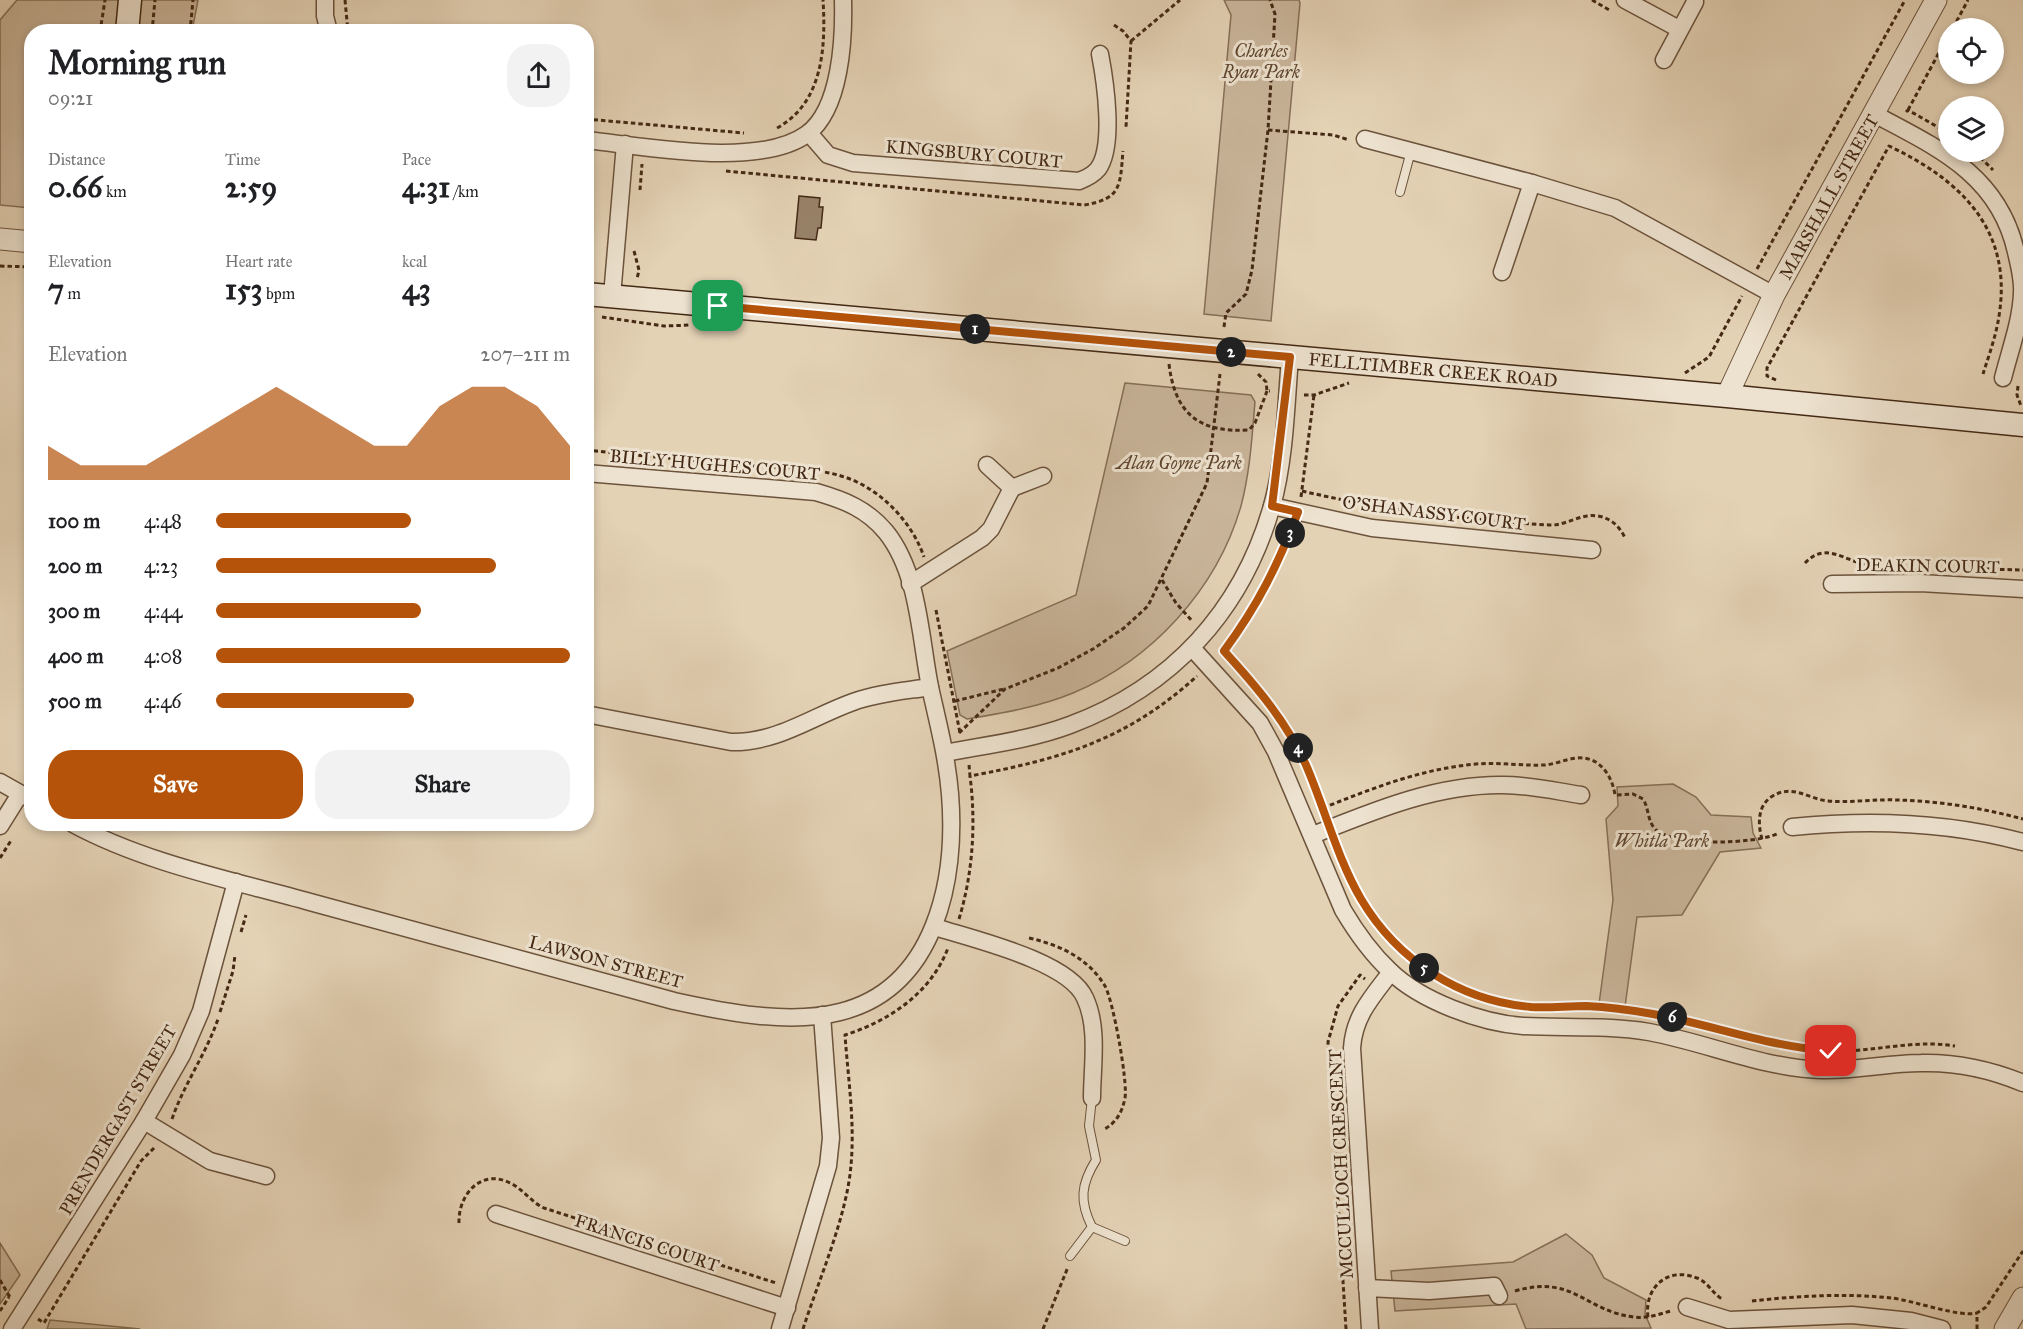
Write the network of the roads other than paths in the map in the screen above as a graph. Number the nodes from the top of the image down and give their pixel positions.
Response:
1 (130, 0) edge
2 (325, 0) edge
3 (843, 0) edge
4 (1625, 0) edge
5 (1936, 0) edge
6 (1695, 2) dead end
7 (128, 24) edge
8 (326, 24) edge
9 (1679, 29) junction
10 (1100, 54) dead end
11 (1664, 60) dead end
12 (1874, 114) junction
13 (809, 133) junction
14 (1365, 139) road end
15 (594, 141) edge
16 (625, 144) junction
17 (1411, 151) junction
18 (1532, 183) junction
19 (1400, 192) dead end
20 (0, 238) edge
21 (24, 241) edge
22 (1502, 272) dead end
23 (2023, 292) edge
24 (594, 295) edge
25 (1774, 295) junction
26 (612, 296) junction
27 (1290, 357) junction
28 (2003, 378) dead end
29 (1727, 396) junction
30 (2023, 423) edge
31 (987, 465) dead end
32 (594, 474) edge
33 (1043, 476) dead end
34 (1012, 488) junction
35 (1272, 506) junction
36 (1592, 550) dead end
37 (910, 584) junction
38 (1832, 584) dead end
39 (2023, 589) edge
40 (1193, 649) junction
41 (930, 687) junction
42 (594, 716) edge
43 (944, 749) junction
44 (0, 782) edge
45 (1581, 795) dead end
46 (24, 796) edge
47 (24, 799) edge
48 (0, 826) edge
49 (1792, 827) road end
50 (91, 831) edge
51 (1312, 835) junction
52 (2023, 842) edge
53 (236, 882) junction
54 (935, 927) junction
55 (1391, 972) junction
56 (822, 1015) junction
57 (2023, 1083) edge
58 (1092, 1098) joint
59 (144, 1121) junction
60 (266, 1176) dead end
61 (496, 1214) dead end
62 (1092, 1227) junction
63 (1125, 1240) dead end
64 (1070, 1256) road end
65 (1367, 1288) junction
66 (1499, 1296) road end
67 (2023, 1298) edge
68 (1687, 1307) road end
69 (787, 1308) junction
70 (12, 1329) edge
71 (780, 1329) edge
72 (1370, 1329) edge
73 (1942, 1329) edge
74 (2005, 1329) edge

1 - 7 main road
2 - 8 street
3 - 13 street
4 - 9 street
5 - 12 street, MARSHALL STREET
6 - 9 street
9 - 11 street
10 - 13 street, KINGSBURY COURT
12 - 23 street
12 - 25 street, MARSHALL STREET
13 - 16 street
14 - 17 street
15 - 16 street
16 - 26 street
17 - 18 street
17 - 19 lane
18 - 22 street
18 - 25 street
20 - 21 street
23 - 28 street
24 - 26 main road, FELLTIMBER CREEK ROAD
25 - 29 street, MARSHALL STREET
26 - 27 main road, FELLTIMBER CREEK ROAD
27 - 29 main road, FELLTIMBER CREEK ROAD
27 - 35 street
29 - 30 main road, FELLTIMBER CREEK ROAD
31 - 34 street
32 - 37 street, BILLY HUGHES COURT
33 - 34 street
34 - 37 street
35 - 36 street, O'SHANASSY COURT
35 - 40 street
37 - 41 street, BILLY HUGHES COURT
38 - 39 street, DEAKIN COURT
40 - 43 street
40 - 51 street
41 - 42 street
41 - 43 street, BILLY HUGHES COURT
43 - 54 street, LAWSON STREET
44 - 46 street
45 - 51 street
47 - 48 street
49 - 52 street
50 - 53 street, LAWSON STREET
51 - 55 street
53 - 56 street, LAWSON STREET
53 - 59 street, PRENDERGAST STREET
54 - 56 street, LAWSON STREET
54 - 58 street
55 - 57 street
55 - 65 street, MCCULLOCH CRESCENT
56 - 69 street
58 - 62 lane
59 - 60 street
59 - 70 street, PRENDERGAST STREET
61 - 69 street, FRANCIS COURT
62 - 63 lane
62 - 64 lane
65 - 66 street
65 - 72 street, MCCULLOCH CRESCENT
67 - 74 street
68 - 73 street
69 - 71 street

